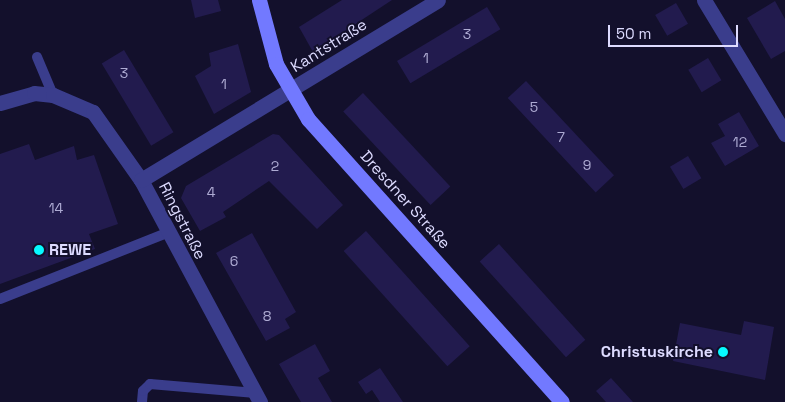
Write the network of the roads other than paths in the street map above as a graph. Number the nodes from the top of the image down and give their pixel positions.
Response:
1 (259, 0) edge
2 (438, 0) edge
3 (704, 0) edge
4 (38, 57) dead end
5 (289, 92) junction
6 (54, 95) junction
7 (0, 103) edge
8 (785, 134) edge
9 (141, 180) junction
10 (167, 233) junction
11 (0, 299) edge
12 (258, 398) edge
13 (142, 402) edge
14 (562, 402) edge

1 - 5 street, Dresdner Straße
2 - 5 street, Kantstraße
3 - 8 street
4 - 6 lane
5 - 9 street, Ringstraße
5 - 14 street, Dresdner Straße
6 - 7 street
6 - 9 street
9 - 10 street, Ringstraße
10 - 11 lane
10 - 12 street, Ringstraße
12 - 13 lane

